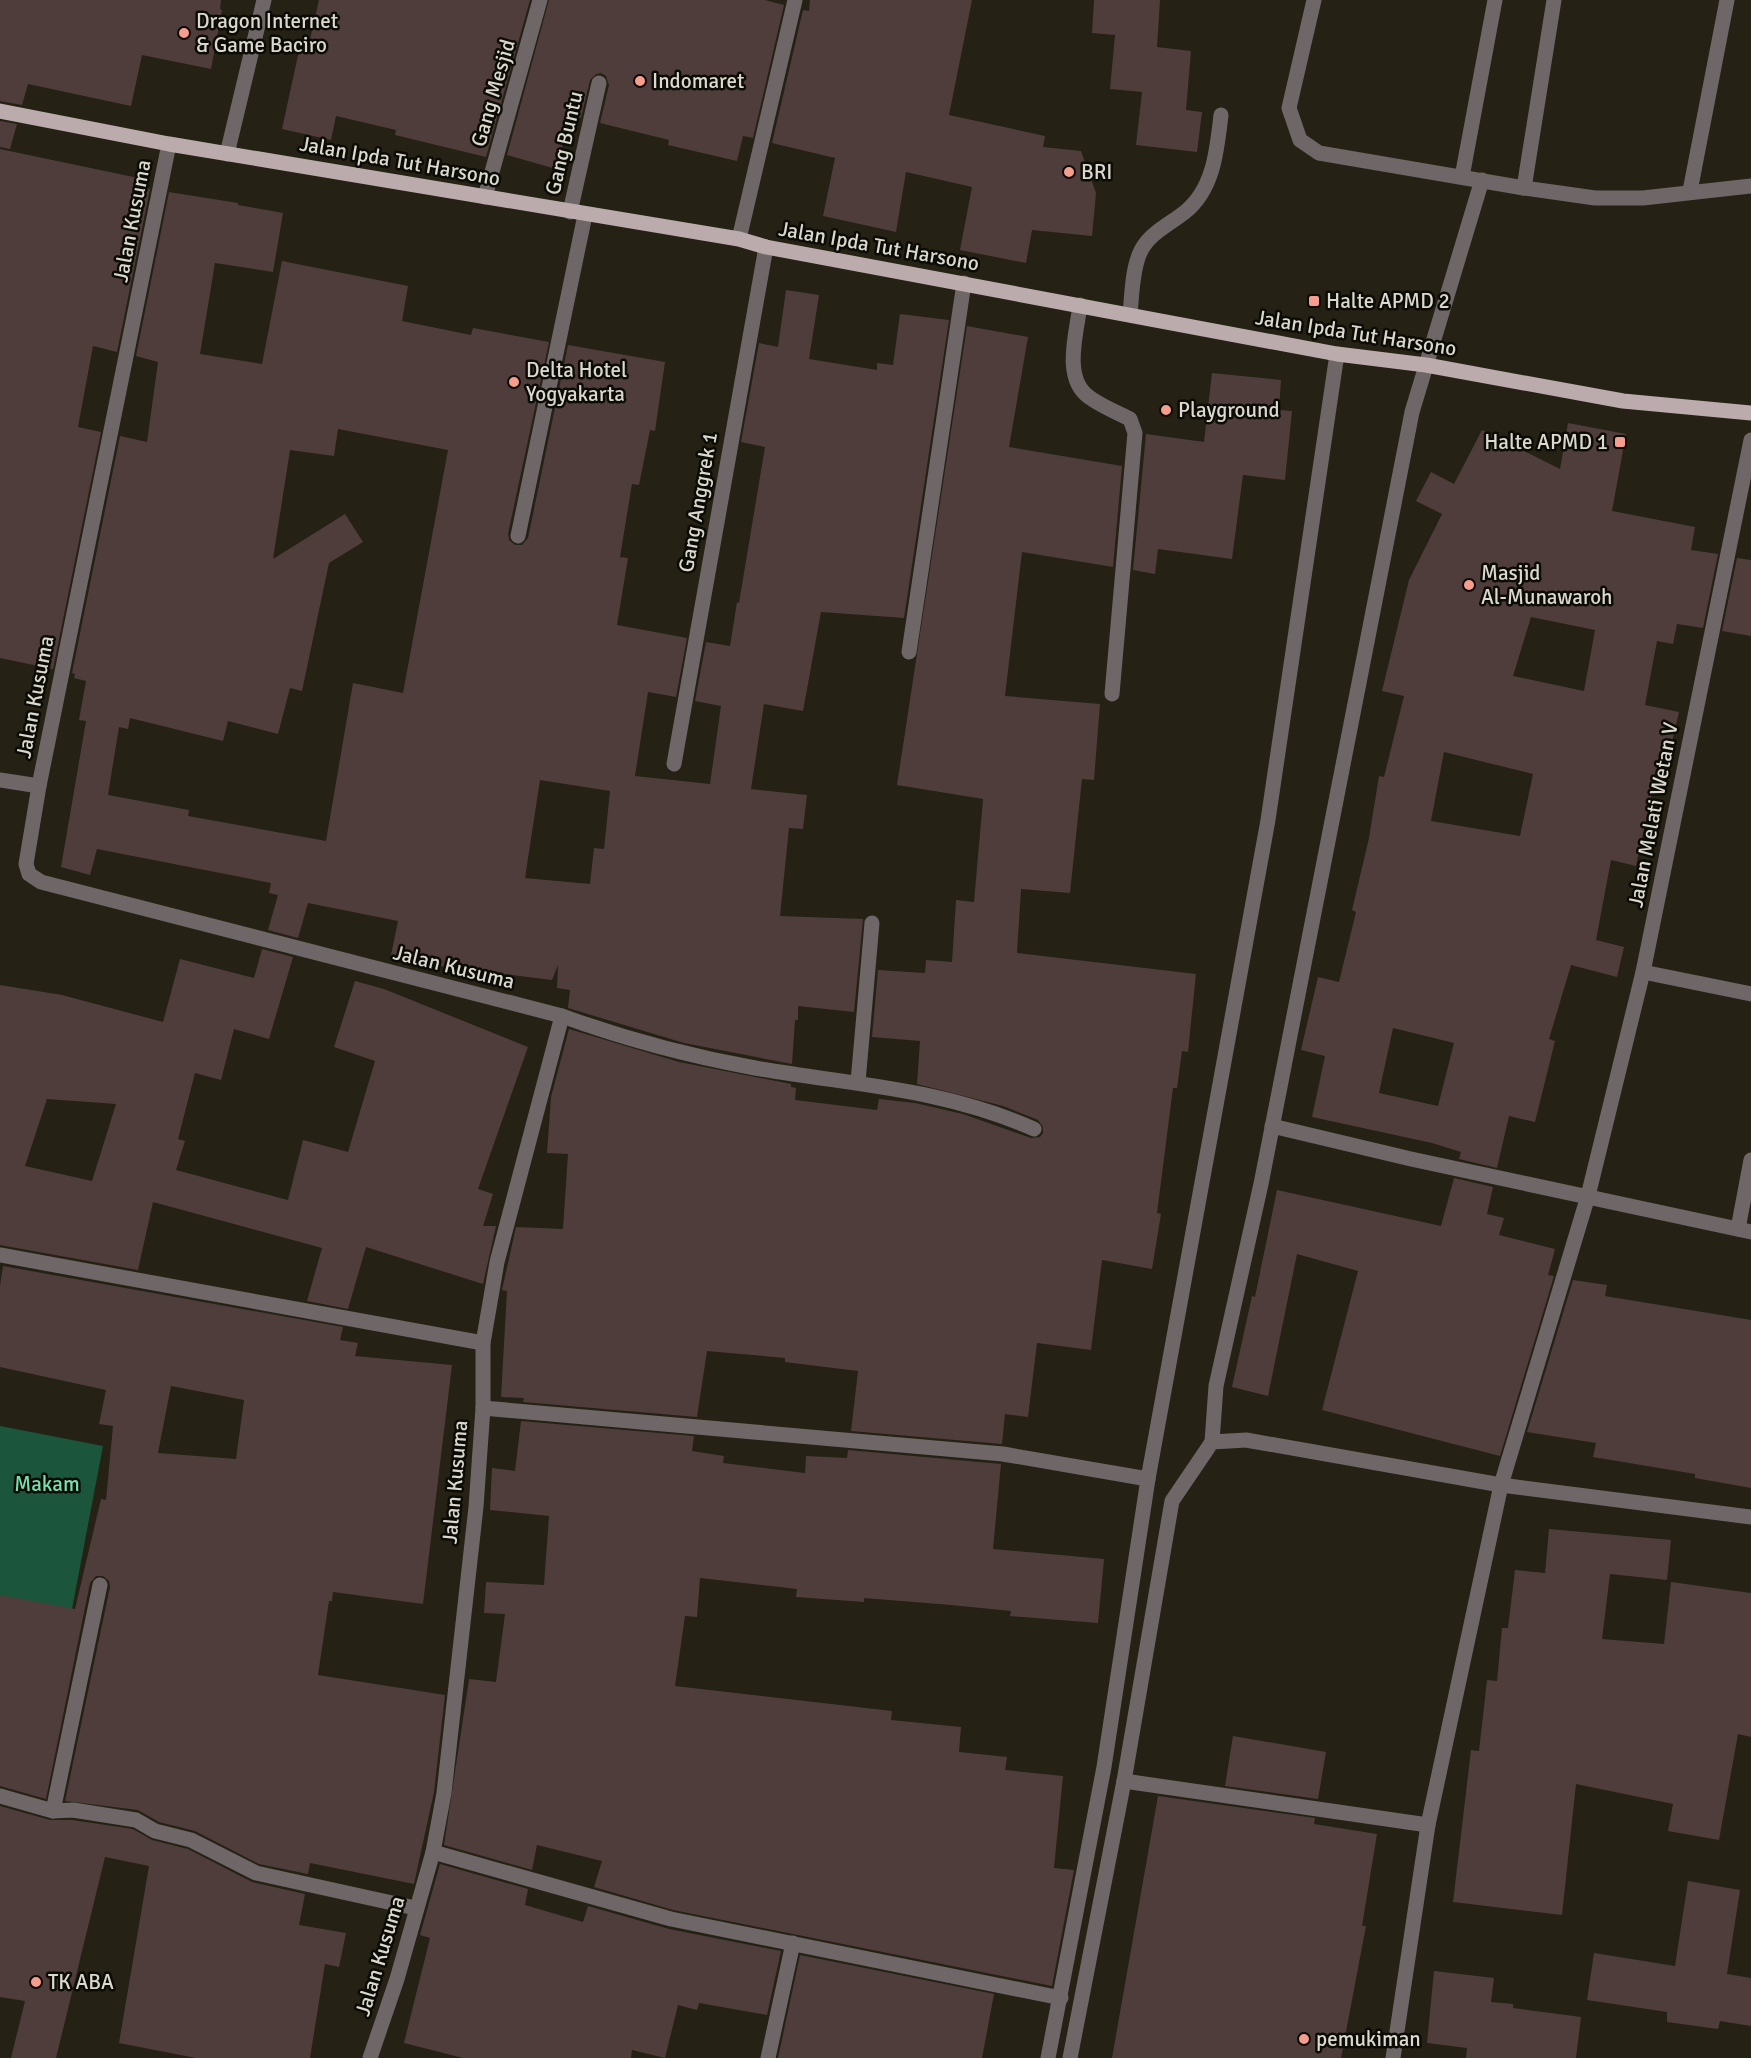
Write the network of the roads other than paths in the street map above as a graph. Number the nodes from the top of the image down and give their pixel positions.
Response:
1 (264, 0) edge
2 (540, 0) edge
3 (795, 0) edge
4 (1314, 0) edge
5 (1495, 0) edge
6 (1554, 0) edge
7 (1727, 0) edge
8 (599, 83) dead end
9 (0, 111) edge
10 (1221, 116) dead end
11 (169, 144) junction
12 (227, 154) junction
13 (1462, 177) junction
14 (1482, 180) junction
15 (1751, 186) edge
16 (1524, 188) junction
17 (1690, 191) junction
18 (485, 197) junction
19 (577, 214) junction
20 (740, 239) junction
21 (765, 247) junction
22 (964, 283) junction
23 (1080, 305) junction
24 (1130, 314) junction
25 (1337, 354) junction
26 (1426, 365) junction
27 (1751, 413) edge
28 (1751, 440) edge
29 (518, 536) dead end
30 (909, 652) dead end
31 (1112, 694) dead end
32 (674, 764) dead end
33 (0, 780) edge
34 (39, 786) junction
35 (872, 923) dead end
36 (1643, 972) junction
37 (1751, 994) edge
38 (562, 1016) junction
39 (858, 1082) junction
40 (1272, 1126) junction
41 (1034, 1129) dead end
42 (1751, 1160) edge
43 (1588, 1196) junction
44 (1744, 1230) edge
45 (0, 1256) edge
46 (483, 1343) junction
47 (483, 1408) junction
48 (1212, 1442) junction
49 (1148, 1479) junction
50 (1501, 1485) junction
51 (1751, 1517) edge
52 (100, 1585) dead end
53 (1124, 1781) junction
54 (0, 1796) edge
55 (53, 1811) junction
56 (1428, 1825) junction
57 (434, 1852) junction
58 (415, 1908) junction
59 (793, 1943) junction
60 (1061, 1998) junction
61 (370, 2058) edge
62 (768, 2058) edge
63 (1048, 2058) edge
64 (1070, 2058) edge
65 (1393, 2058) edge

1 - 12 street
2 - 18 street, Gang Mesjid
3 - 20 street
4 - 13 street
5 - 13 street
6 - 16 street
7 - 17 street
8 - 19 street, Gang Buntu
9 - 11 main road, Jalan Ipda Tut Harsono
10 - 24 street
11 - 12 main road, Jalan Ipda Tut Harsono
11 - 34 street, Jalan Kusuma
12 - 18 main road, Jalan Ipda Tut Harsono
13 - 14 street
14 - 16 street
14 - 26 street
15 - 17 street
16 - 17 street
18 - 19 main road, Jalan Ipda Tut Harsono
19 - 20 main road, Jalan Ipda Tut Harsono
19 - 29 street, Gang Buntu
20 - 21 main road, Jalan Ipda Tut Harsono
21 - 22 main road, Jalan Ipda Tut Harsono
21 - 32 street, Gang Anggrek 1
22 - 23 main road, Jalan Ipda Tut Harsono
22 - 30 street
23 - 24 main road, Jalan Ipda Tut Harsono
23 - 31 street
24 - 25 main road, Jalan Ipda Tut Harsono
25 - 26 main road, Jalan Ipda Tut Harsono
25 - 49 street
26 - 27 main road, Jalan Ipda Tut Harsono
26 - 40 street
28 - 36 street, Jalan Melati Wetan V
33 - 34 street
34 - 38 street, Jalan Kusuma
35 - 39 street
36 - 37 street
36 - 43 street, Jalan Melati Wetan V
38 - 39 street
38 - 46 street, Jalan Kusuma
39 - 41 street
40 - 43 street
40 - 48 street
42 - 44 street
43 - 44 street
43 - 50 street, Jalan Melati Wetan V
45 - 46 street
46 - 47 street, Jalan Kusuma
47 - 49 street
47 - 57 street, Jalan Kusuma
48 - 50 street
48 - 53 street
49 - 60 street
50 - 51 street
50 - 56 street, Jalan Melati Wetan V
52 - 55 street
53 - 56 street
53 - 64 street
54 - 55 street
55 - 58 street
56 - 65 street, Jalan Melati Wetan V
57 - 58 street, Jalan Kusuma
57 - 59 street
58 - 61 street, Jalan Kusuma
59 - 60 street
59 - 62 street
60 - 63 street

